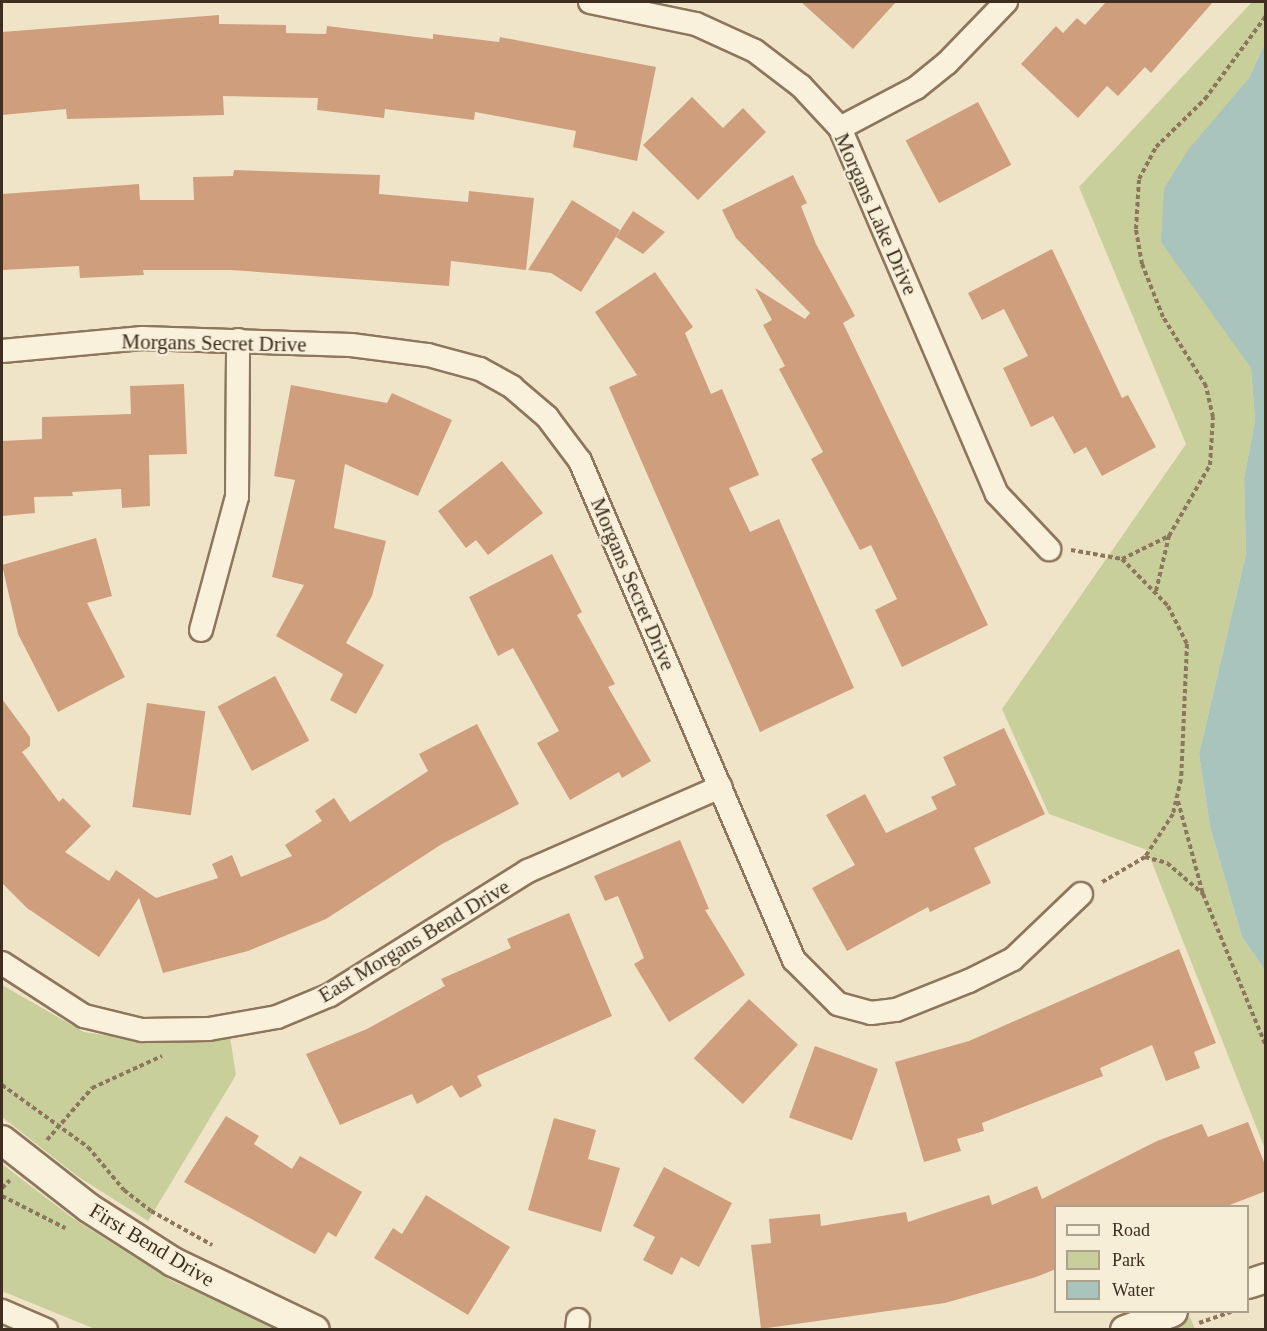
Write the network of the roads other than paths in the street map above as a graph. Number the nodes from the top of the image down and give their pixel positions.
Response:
1 (590, 2) edge
2 (1006, 2) edge
3 (840, 128) junction
4 (238, 340) junction
5 (2, 351) edge
6 (1049, 549) road end
7 (201, 630) dead end
8 (720, 787) junction
9 (1081, 894) road end
10 (2, 963) edge
11 (2, 1140) edge
12 (1266, 1278) edge
13 (1249, 1284) edge
14 (2, 1311) edge
15 (1182, 1319) edge
16 (45, 1329) edge
17 (315, 1329) edge
18 (1125, 1329) edge

1 - 3 street, Morgans Lake Drive
2 - 3 street
3 - 6 street, Morgans Lake Drive
4 - 5 street, Morgans Secret Drive
4 - 7 street
4 - 8 street, Morgans Secret Drive
8 - 9 street, Morgans Secret Drive
8 - 10 street, East Morgans Bend Drive
11 - 17 street, First Bend Drive
12 - 13 street
14 - 16 street
15 - 18 street

